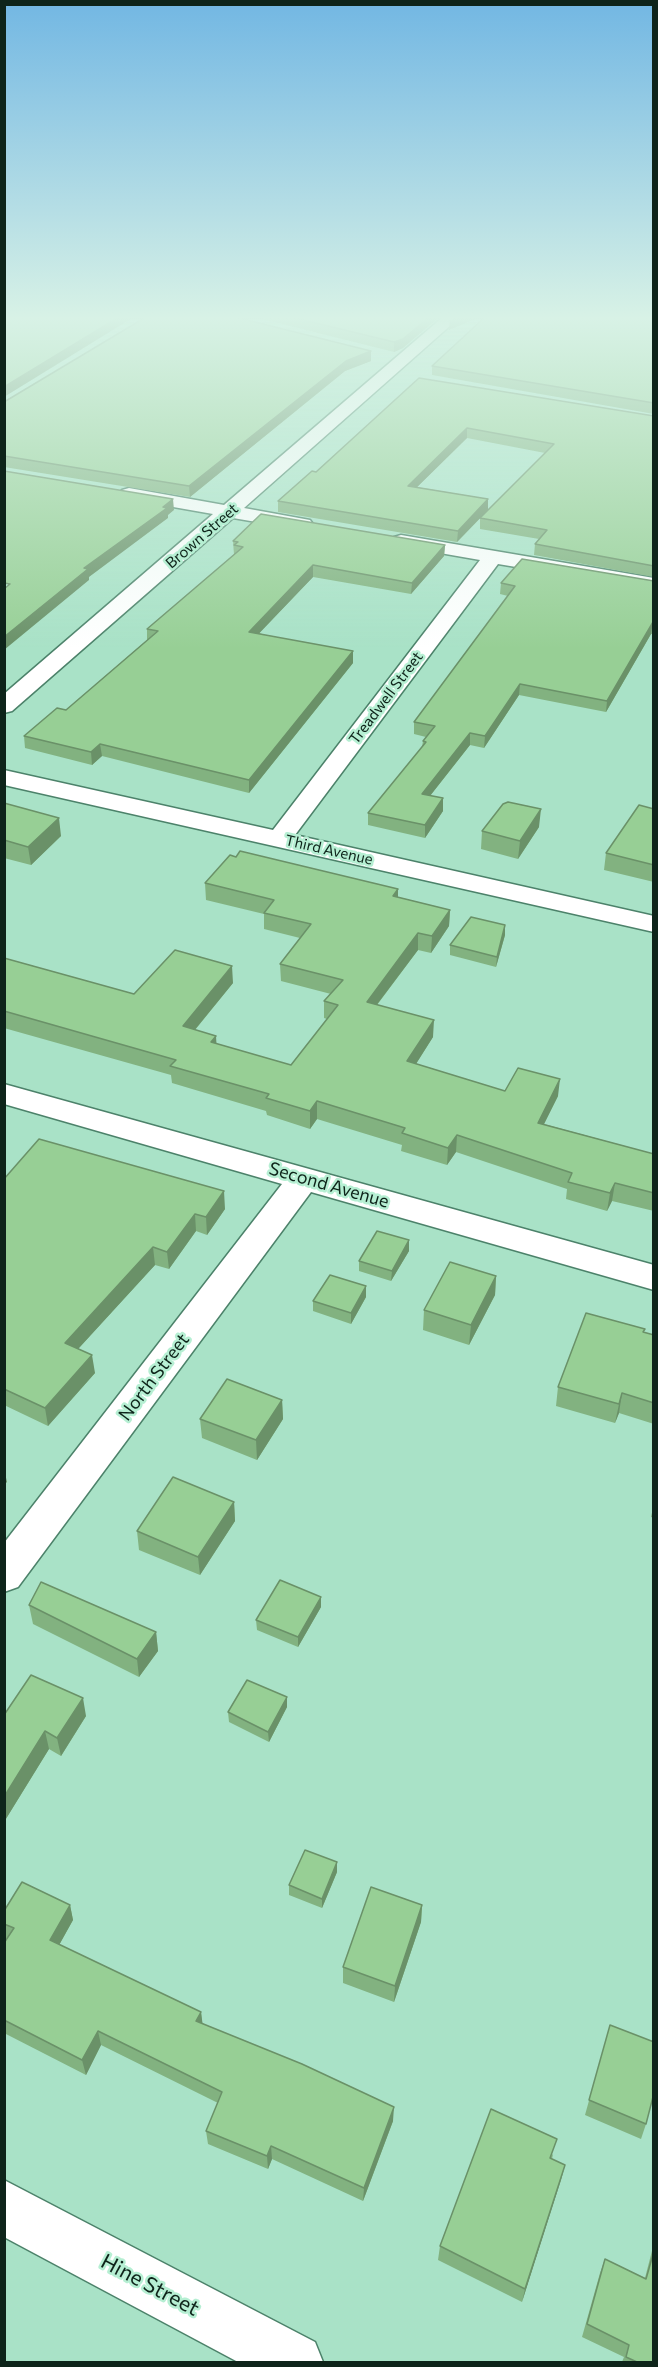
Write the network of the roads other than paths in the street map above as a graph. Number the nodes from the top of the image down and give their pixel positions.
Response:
1 (326, 427) edge
2 (111, 491) edge
3 (229, 512) junction
4 (323, 528) edge
5 (380, 537) edge
6 (493, 557) junction
7 (654, 584) edge
8 (4, 706) edge
9 (4, 777) edge
10 (279, 839) junction
11 (654, 924) edge
12 (4, 1094) edge
13 (304, 1178) junction
14 (654, 1278) edge
15 (4, 1575) edge
16 (4, 2207) edge
17 (296, 2362) edge

1 - 3 street, Brown Street
2 - 3 street
3 - 4 street
3 - 8 street, Brown Street
5 - 6 street
6 - 7 street
6 - 10 street, Treadwell Street
9 - 10 street, Third Avenue
10 - 11 street, Third Avenue
12 - 13 street, Second Avenue
13 - 14 street, Second Avenue
13 - 15 street, North Street
16 - 17 street, Hine Street

